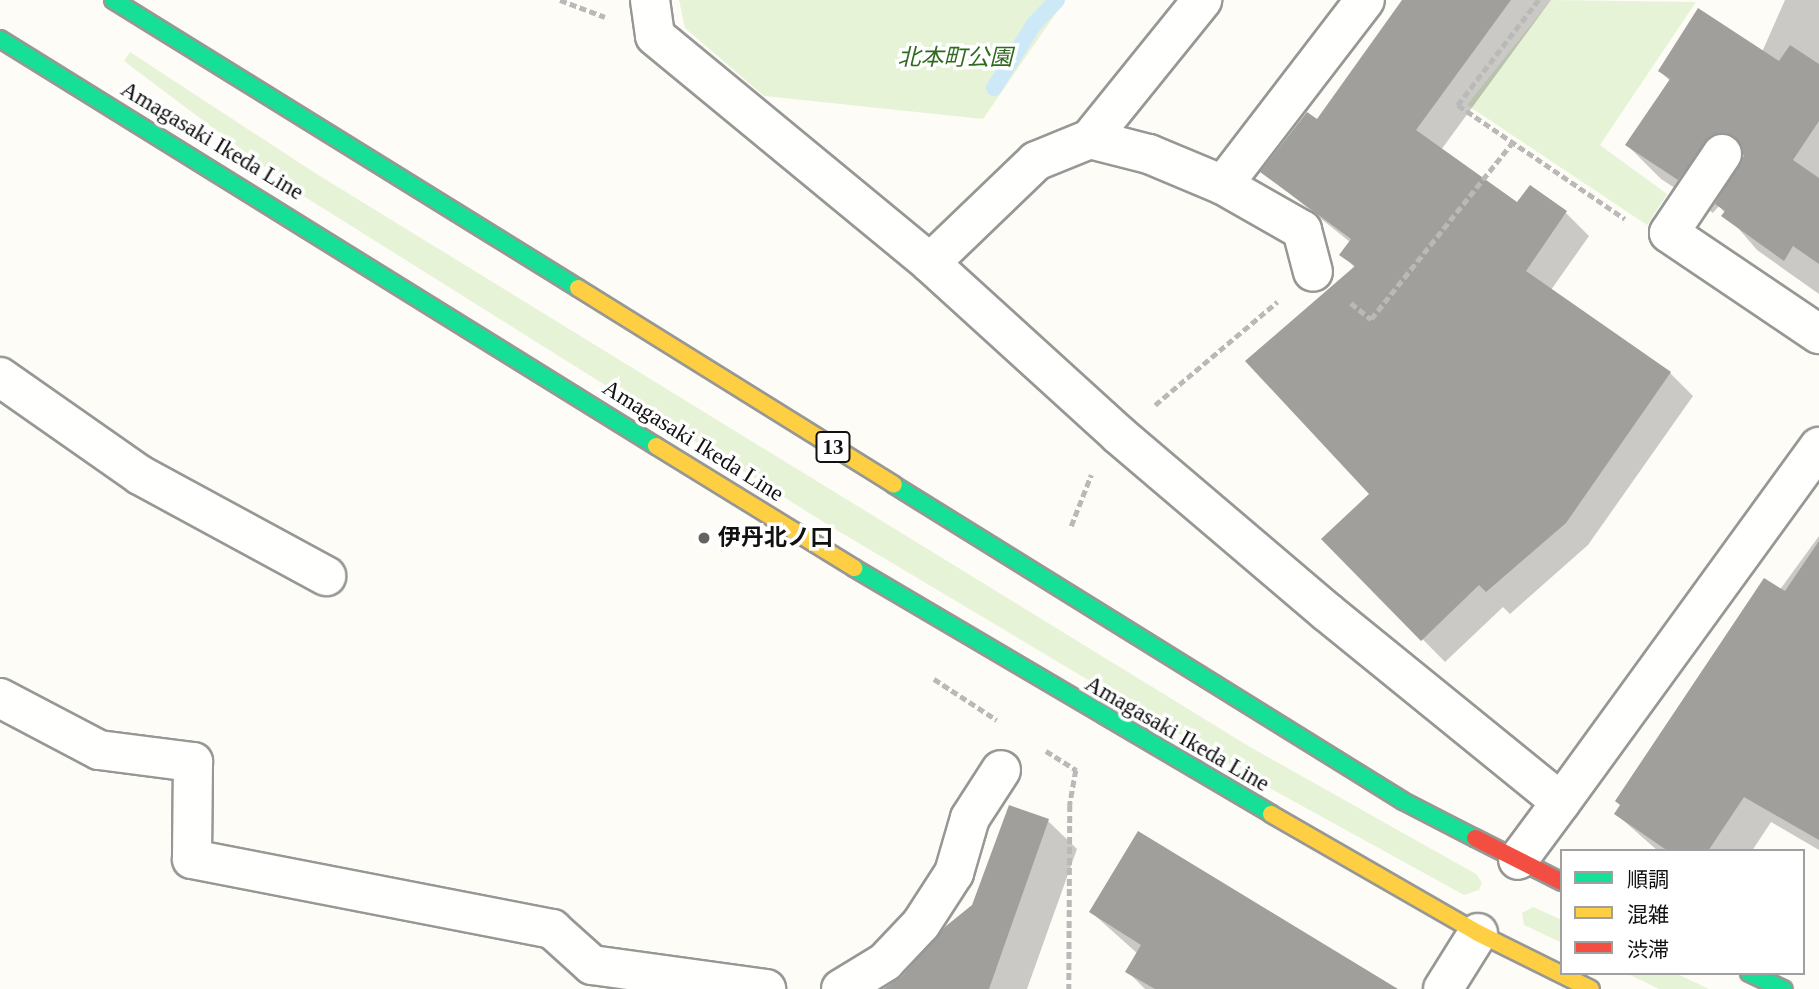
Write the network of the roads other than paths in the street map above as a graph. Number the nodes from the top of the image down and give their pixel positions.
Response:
1 (113, 0) edge
2 (650, 0) edge
3 (1202, 0) edge
4 (1364, 0) edge
5 (1, 40) edge
6 (1090, 139) junction
7 (1722, 154) dead end
8 (1223, 186) junction
9 (930, 262) junction
10 (1313, 272) dead end
11 (1819, 334) edge
12 (0, 377) edge
13 (1819, 447) edge
14 (326, 576) dead end
15 (0, 698) edge
16 (1000, 770) dead end
17 (1561, 802) junction
18 (1518, 860) junction
19 (1560, 880) edge
20 (1479, 933) junction
21 (1560, 974) edge
22 (1563, 975) edge
23 (1753, 975) edge
24 (766, 989) edge
25 (841, 989) edge
26 (1443, 989) edge
27 (1591, 989) edge
28 (1783, 989) edge

1 - 18 main road, 13
2 - 9 street
3 - 6 street
4 - 8 street
5 - 20 main road, Amagasaki Ikeda Line
6 - 8 street
6 - 9 street
7 - 11 street
8 - 10 street
9 - 17 street
12 - 14 street
13 - 17 street
15 - 24 street
16 - 25 street
17 - 18 street
18 - 19 main road, 13
20 - 21 main road, Amagasaki Ikeda Line
20 - 26 street
22 - 27 main road, Amagasaki Ikeda Line
23 - 28 main road

